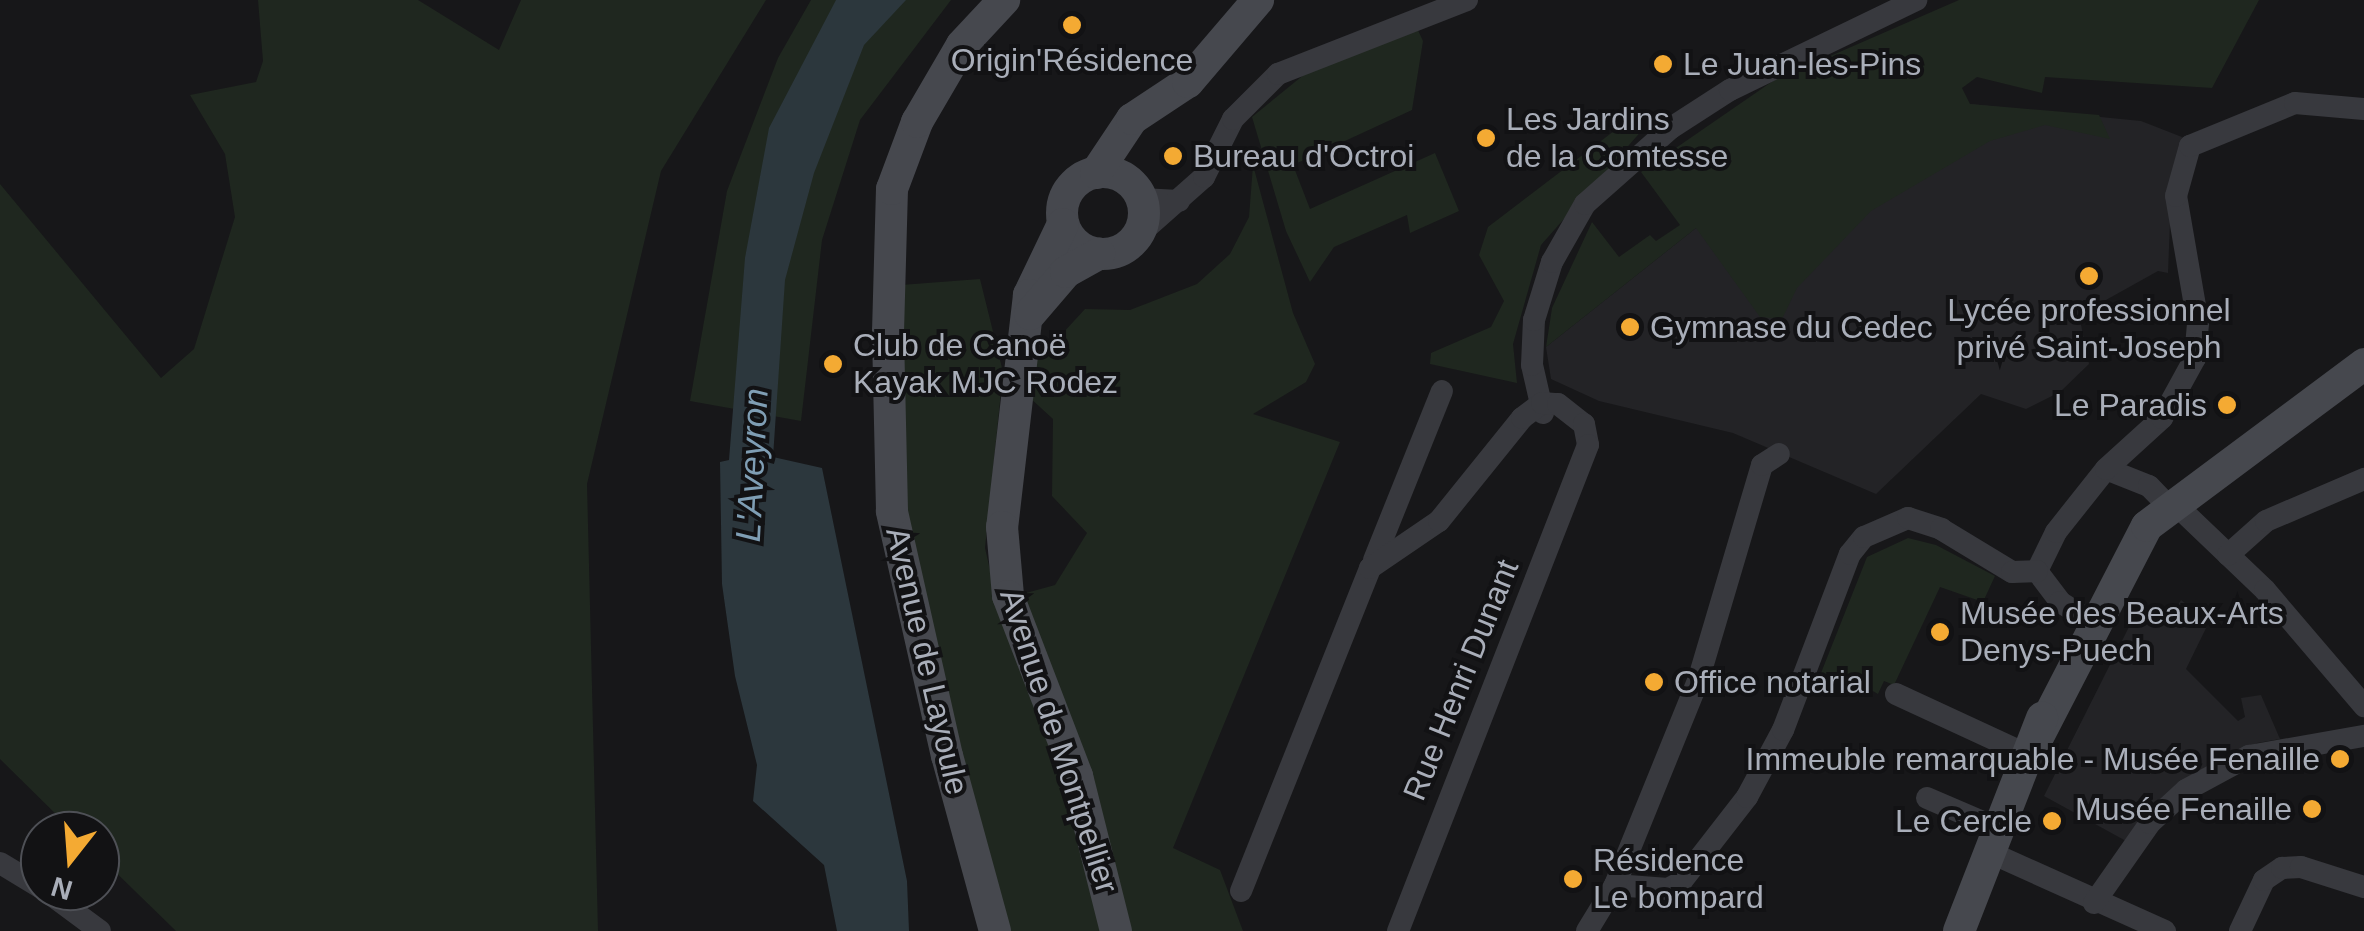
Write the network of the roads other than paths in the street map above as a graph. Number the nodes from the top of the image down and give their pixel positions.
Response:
1 (1004, 0) edge
2 (1258, 0) edge
3 (1467, 0) edge
4 (1916, 0) edge
5 (2364, 109) edge
6 (1106, 160) junction
7 (1137, 192) junction
8 (1179, 201) junction
9 (1063, 224) junction
10 (1135, 238) junction
11 (1100, 254) junction
12 (1030, 314) junction
13 (2364, 364) edge
14 (1442, 392) dead end
15 (1539, 409) junction
16 (1779, 454) dead end
17 (2106, 469) junction
18 (2364, 478) edge
19 (2170, 504) junction
20 (2234, 560) junction
21 (1370, 568) junction
22 (2037, 571) junction
23 (2094, 622) junction
24 (1896, 694) dead end
25 (2364, 706) edge
26 (2364, 736) edge
27 (2034, 746) junction
28 (1927, 798) dead end
29 (1994, 841) junction
30 (1615, 886) junction
31 (2364, 887) edge
32 (1242, 891) dead end
33 (73, 911) edge
34 (2099, 914) edge
35 (100, 931) edge
36 (996, 931) edge
37 (1116, 931) edge
38 (1398, 931) edge
39 (1587, 931) edge
40 (1959, 931) edge
41 (2165, 931) edge
42 (2240, 931) edge

1 - 36 street, Avenue de Layoule
2 - 6 street
3 - 8 street
4 - 15 street
5 - 17 street
6 - 7 street
6 - 9 street
7 - 8 street
7 - 10 street
8 - 10 street
9 - 11 street
9 - 12 street, Avenue de Montpellier
10 - 11 street
11 - 12 street
12 - 37 street, Avenue de Montpellier
13 - 19 street
14 - 21 street
15 - 21 street
15 - 38 street, Rue Henri Dunant
16 - 30 street
17 - 19 street
17 - 22 street
18 - 20 street
19 - 20 street
19 - 23 street
20 - 25 street
21 - 32 street
22 - 23 street
22 - 30 street
23 - 27 street
24 - 27 street
26 - 34 street
27 - 29 street
28 - 29 street
29 - 34 street
29 - 40 street
30 - 39 street
31 - 42 street
33 - 35 street
34 - 41 street

